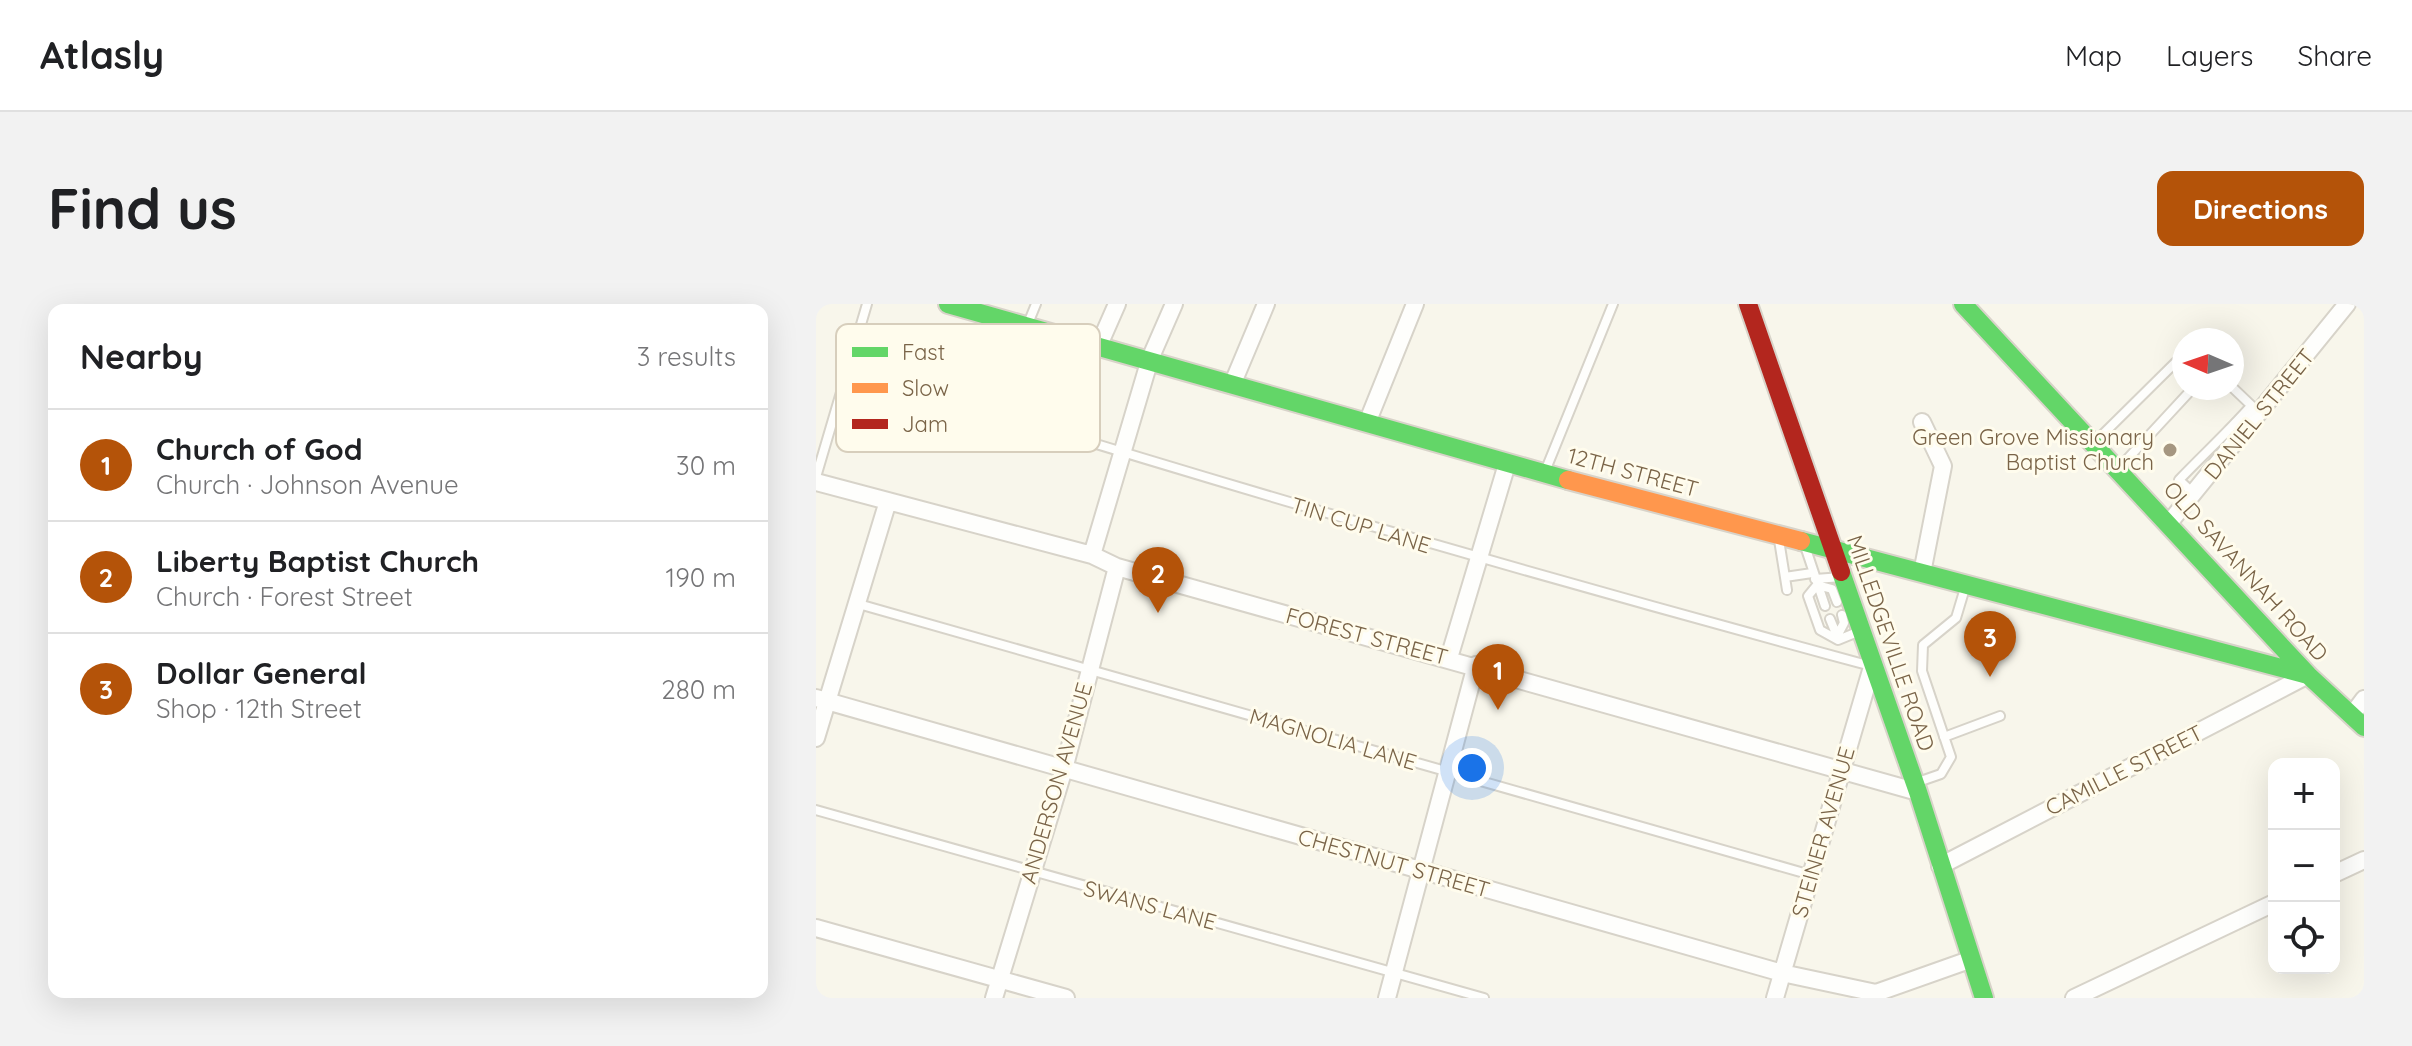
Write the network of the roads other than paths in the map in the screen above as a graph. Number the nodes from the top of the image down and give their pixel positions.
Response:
1 (867, 304) edge
2 (948, 304) edge
3 (1036, 304) edge
4 (1117, 304) edge
5 (1174, 304) edge
6 (1266, 304) edge
7 (1415, 304) edge
8 (1613, 304) edge
9 (1748, 304) edge
10 (2347, 304) edge
11 (1970, 306) edge
12 (861, 324) edge
13 (1020, 324) edge
14 (1028, 324) edge
15 (1100, 343) edge
16 (1100, 345) edge
17 (1150, 359) junction
18 (2172, 366) edge
19 (1232, 385) junction
20 (2244, 398) edge
21 (2182, 400) edge
22 (2256, 410) junction
23 (836, 411) edge
24 (1922, 422) dead end
25 (1367, 423) junction
26 (2094, 443) junction
27 (1100, 447) edge
28 (1121, 454) junction
29 (1507, 464) junction
30 (2119, 468) junction
31 (1544, 474) junction
32 (816, 480) edge
33 (888, 501) junction
34 (2169, 523) junction
35 (1779, 535) junction
36 (1803, 541) junction
37 (1832, 548) junction
38 (1092, 555) junction
39 (1479, 559) junction
40 (1117, 567) junction
41 (1922, 573) junction
42 (1785, 577) junction
43 (1842, 577) junction
44 (1815, 579) junction
45 (1966, 585) junction
46 (1787, 590) dead end
47 (1837, 602) dead end
48 (855, 603) junction
49 (1825, 606) dead end
50 (1842, 615) dead end
51 (1830, 619) dead end
52 (1860, 631) junction
53 (1837, 636) junction
54 (1449, 658) junction
55 (1476, 665) junction
56 (1872, 667) junction
57 (1090, 670) junction
58 (2308, 675) junction
59 (2364, 699) edge
60 (822, 700) edge
61 (2000, 716) dead end
62 (2358, 721) edge
63 (1944, 737) junction
64 (816, 738) edge
65 (1064, 769) junction
66 (1842, 770) junction
67 (1446, 771) junction
68 (1916, 788) junction
69 (816, 810) edge
70 (2364, 860) edge
71 (1940, 866) junction
72 (2340, 871) edge
73 (1030, 872) junction
74 (1422, 872) junction
75 (1811, 875) junction
76 (2268, 906) edge
77 (816, 928) edge
78 (1972, 959) junction
79 (1393, 972) junction
80 (1782, 973) junction
81 (999, 979) junction
82 (994, 998) edge
83 (1066, 998) edge
84 (1387, 998) edge
85 (1484, 998) edge
86 (1775, 998) edge
87 (1984, 998) edge
88 (2074, 998) edge

1 - 12 lane
2 - 13 street, 12TH STREET
3 - 14 lane
4 - 15 street
5 - 17 street
6 - 19 street
7 - 25 street
8 - 31 lane
9 - 37 street, MILLEDGEVILLE ROAD
10 - 22 street, DANIEL STREET
11 - 26 street, OLD SAVANNAH ROAD
16 - 17 street, 12TH STREET
17 - 19 street, 12TH STREET
17 - 28 street
18 - 26 lane
19 - 25 street, 12TH STREET
20 - 22 lane
21 - 30 lane
22 - 34 street, DANIEL STREET
23 - 32 lane
24 - 41 street
25 - 29 street, 12TH STREET
26 - 30 street, OLD SAVANNAH ROAD
27 - 28 lane, TIN CUP LANE
28 - 38 street
28 - 39 lane, TIN CUP LANE
29 - 31 street, 12TH STREET
29 - 39 street
30 - 34 street, OLD SAVANNAH ROAD
31 - 35 street, 12TH STREET
32 - 33 street, FOREST STREET
33 - 38 street, FOREST STREET
33 - 48 street
34 - 58 street, OLD SAVANNAH ROAD
35 - 36 street, 12TH STREET
35 - 42 lane
36 - 37 street, 12TH STREET
36 - 44 lane
37 - 41 street, 12TH STREET
37 - 43 street, MILLEDGEVILLE ROAD
38 - 40 street, FOREST STREET
39 - 54 street
39 - 56 lane, TIN CUP LANE
40 - 54 street, FOREST STREET
40 - 57 street, ANDERSON AVENUE
41 - 45 street, 12TH STREET
42 - 44 lane
42 - 46 lane
43 - 44 lane
43 - 52 street, MILLEDGEVILLE ROAD
44 - 47 lane
44 - 49 lane
44 - 53 lane
45 - 58 street, 12TH STREET
45 - 63 lane
48 - 57 lane, MAGNOLIA LANE
48 - 60 street
50 - 53 lane
51 - 53 lane
52 - 53 lane
52 - 56 street, MILLEDGEVILLE ROAD
54 - 55 street, FOREST STREET
55 - 66 street, FOREST STREET
55 - 67 street
56 - 66 street, STEINER AVENUE
56 - 68 street, MILLEDGEVILLE ROAD
57 - 65 street, ANDERSON AVENUE
57 - 67 lane, MAGNOLIA LANE
58 - 62 street, OLD SAVANNAH ROAD
58 - 71 street, CAMILLE STREET
59 - 62 street
60 - 64 street
60 - 65 street, CHESTNUT STREET
61 - 63 lane
63 - 68 lane
65 - 73 street, ANDERSON AVENUE
65 - 74 street, CHESTNUT STREET
66 - 68 street, FOREST STREET
66 - 75 street, STEINER AVENUE
67 - 74 street
67 - 75 lane, MAGNOLIA LANE
68 - 71 street, MILLEDGEVILLE ROAD
69 - 73 lane, SWANS LANE
70 - 72 street
71 - 78 street, MILLEDGEVILLE ROAD
73 - 79 lane, SWANS LANE
73 - 81 street, ANDERSON AVENUE
74 - 79 street
74 - 80 street, CHESTNUT STREET
75 - 80 street, STEINER AVENUE
76 - 88 street
77 - 81 street
78 - 80 street, CHESTNUT STREET
78 - 87 street, MILLEDGEVILLE ROAD
79 - 84 street
79 - 85 lane, SWANS LANE
80 - 86 street, STEINER AVENUE
81 - 82 street, ANDERSON AVENUE
81 - 83 street

